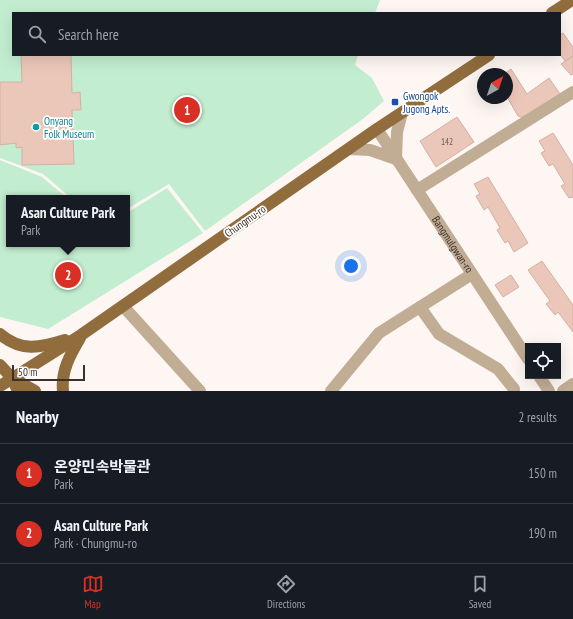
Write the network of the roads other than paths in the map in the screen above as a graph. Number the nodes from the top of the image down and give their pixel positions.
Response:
1 (572, 0) edge
2 (554, 12) edge
3 (488, 56) edge
4 (573, 92) edge
5 (402, 113) junction
6 (377, 130) junction
7 (349, 149) junction
8 (396, 159) junction
9 (417, 190) junction
10 (472, 274) junction
11 (123, 306) junction
12 (420, 307) junction
13 (0, 334) edge
14 (81, 335) junction
15 (525, 354) edge
16 (0, 365) edge
17 (12, 378) junction
18 (542, 379) edge
19 (573, 384) edge
20 (0, 386) edge
21 (514, 389) dead end
22 (18, 391) edge
23 (35, 391) edge
24 (63, 391) edge
25 (200, 391) edge
26 (331, 391) edge
27 (549, 391) edge
28 (563, 391) edge

1 - 2 main road
3 - 5 main road, Chungmu-ro
4 - 9 street
5 - 6 main road, Chungmu-ro
5 - 8 street
6 - 7 main road, Chungmu-ro
6 - 8 street, Bangmulgwan-ro
7 - 8 street
7 - 11 main road, Chungmu-ro
8 - 9 street, Bangmulgwan-ro
9 - 10 street, Bangmulgwan-ro
10 - 12 street
10 - 15 street, Bangmulgwan-ro
11 - 14 main road, Chungmu-ro
11 - 25 street
12 - 21 street
12 - 26 street
13 - 14 main road
14 - 17 main road, Chungmu-ro
14 - 24 main road
16 - 17 main road
17 - 20 main road, Chungmu-ro
17 - 22 main road
17 - 23 main road
18 - 27 street
19 - 28 street

